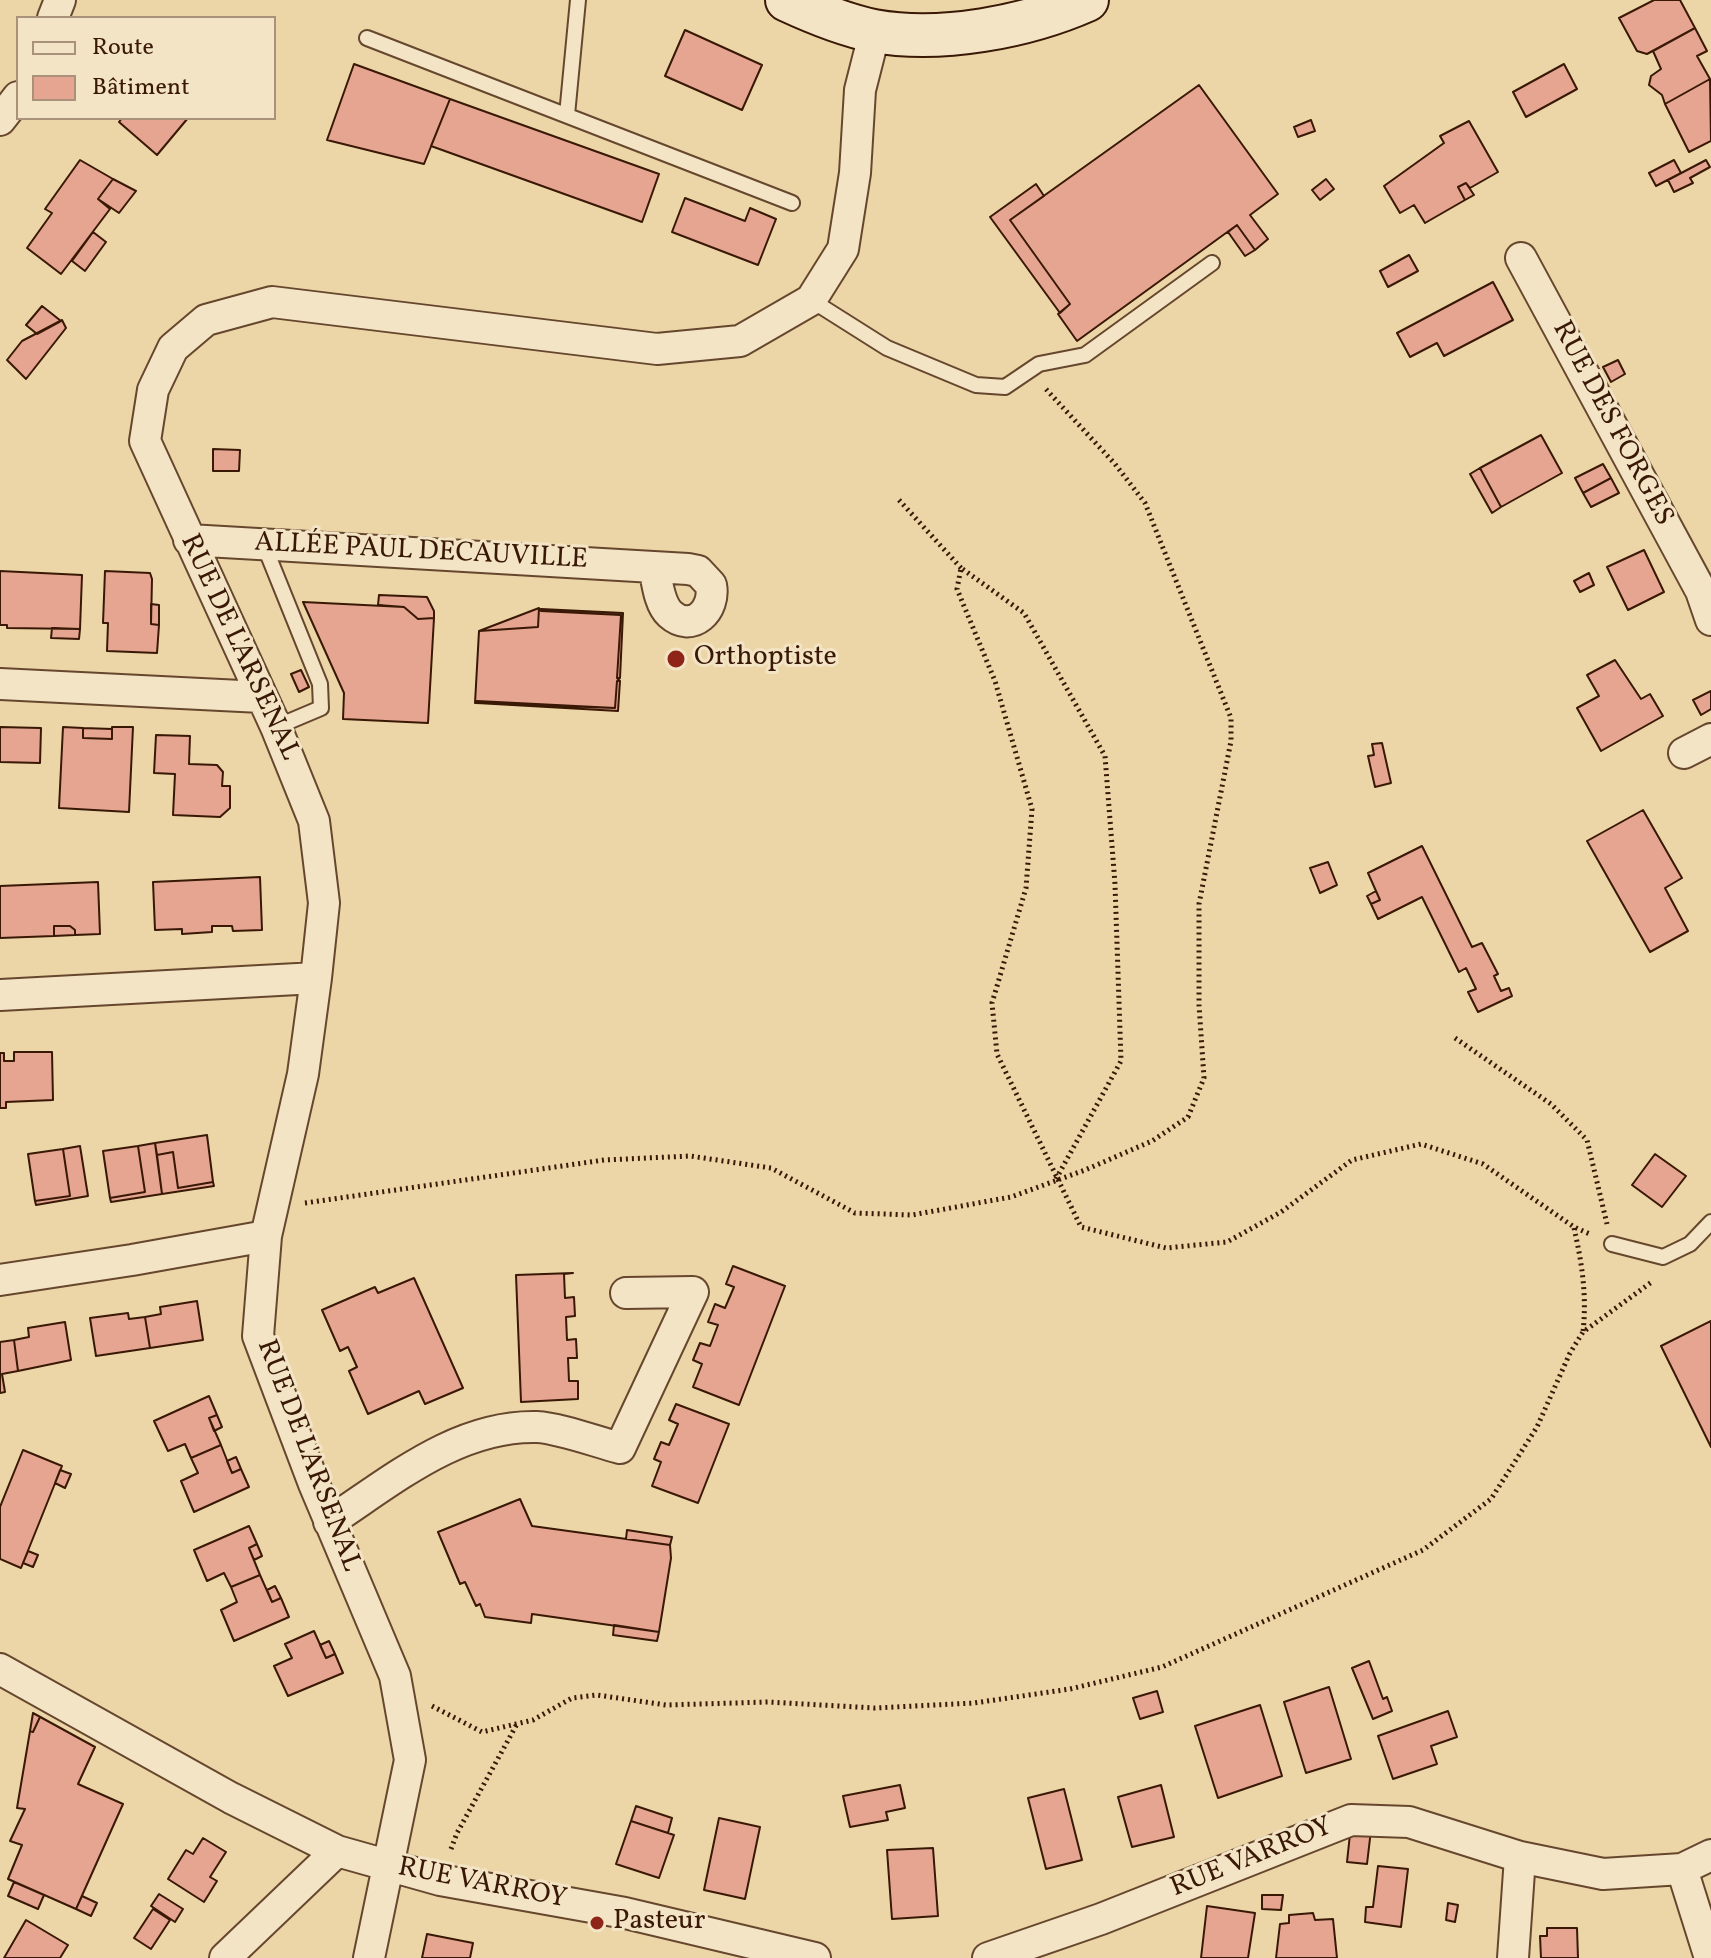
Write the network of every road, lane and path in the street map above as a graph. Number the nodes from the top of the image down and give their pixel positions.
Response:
1 (578, 0) edge
2 (787, 0) edge
3 (1087, 0) edge
4 (826, 9) edge
5 (875, 31) junction
6 (367, 38) dead end
7 (16, 100) edge
8 (567, 115) junction
9 (0, 120) edge
10 (792, 203) dead end
11 (1521, 258) dead end
12 (1212, 263) dead end
13 (811, 300) junction
14 (1029, 371) junction
15 (899, 500) dead end
16 (189, 540) junction
17 (264, 544) junction
18 (654, 567) dead end
19 (961, 568) junction
20 (1706, 589) edge
21 (1711, 620) edge
22 (0, 684) edge
23 (261, 697) junction
24 (276, 727) junction
25 (1711, 739) edge
26 (1684, 753) dead end
27 (316, 978) junction
28 (0, 995) edge
29 (1455, 1038) dead end
30 (1056, 1179) junction
31 (269, 1222) junction
32 (1711, 1222) edge
33 (1574, 1227) junction
34 (1612, 1244) junction
35 (1690, 1244) junction
36 (0, 1280) edge
37 (626, 1293) dead end
38 (1583, 1332) junction
39 (329, 1522) junction
40 (0, 1669) edge
41 (398, 1690) junction
42 (517, 1724) junction
43 (337, 1851) junction
44 (1711, 1855) edge
45 (1520, 1857) junction
46 (386, 1866) junction
47 (1682, 1869) junction
48 (440, 1880) junction
49 (225, 1958) edge
50 (369, 1958) edge
51 (815, 1958) edge
52 (988, 1958) edge
53 (1513, 1958) edge
54 (1710, 1958) edge

1 - 8 lane
2 - 4 main road
3 - 5 main road
4 - 5 main road
5 - 13 street, RUE DE L'ARSENAL
6 - 8 lane
7 - 9 street
8 - 10 lane
11 - 20 street, RUE DES FORGES
12 - 14 lane
13 - 14 lane
13 - 16 street, RUE DE L'ARSENAL
14 - 30 path
15 - 19 path
16 - 17 street, ALLÉE PAUL DECAUVILLE
16 - 23 street, RUE DE L'ARSENAL
17 - 18 street, ALLÉE PAUL DECAUVILLE
17 - 24 lane
19 - 30 path
19 - 30 path
20 - 21 street, RUE DES FORGES
22 - 23 street
23 - 24 street, RUE DE L'ARSENAL
24 - 27 street, RUE DE L'ARSENAL
25 - 26 street
27 - 28 street
27 - 31 street, RUE DE L'ARSENAL
29 - 34 path
30 - 31 path
30 - 33 path
31 - 36 street
31 - 39 street, RUE DE L'ARSENAL
32 - 35 lane
33 - 34 path
33 - 38 path
34 - 35 lane
35 - 38 path
37 - 39 street
38 - 42 path
39 - 41 street, RUE DE L'ARSENAL
40 - 43 street, RUE VARROY
41 - 42 path
41 - 46 street, RUE DE L'ARSENAL
42 - 48 path
43 - 46 street, RUE VARROY
43 - 49 street
44 - 47 street, RUE VARROY
45 - 47 street, RUE VARROY
45 - 52 street, RUE VARROY
45 - 53 street
46 - 48 street, RUE VARROY
46 - 50 street, RUE DE L'ARSENAL
47 - 54 street
48 - 51 street, RUE VARROY

